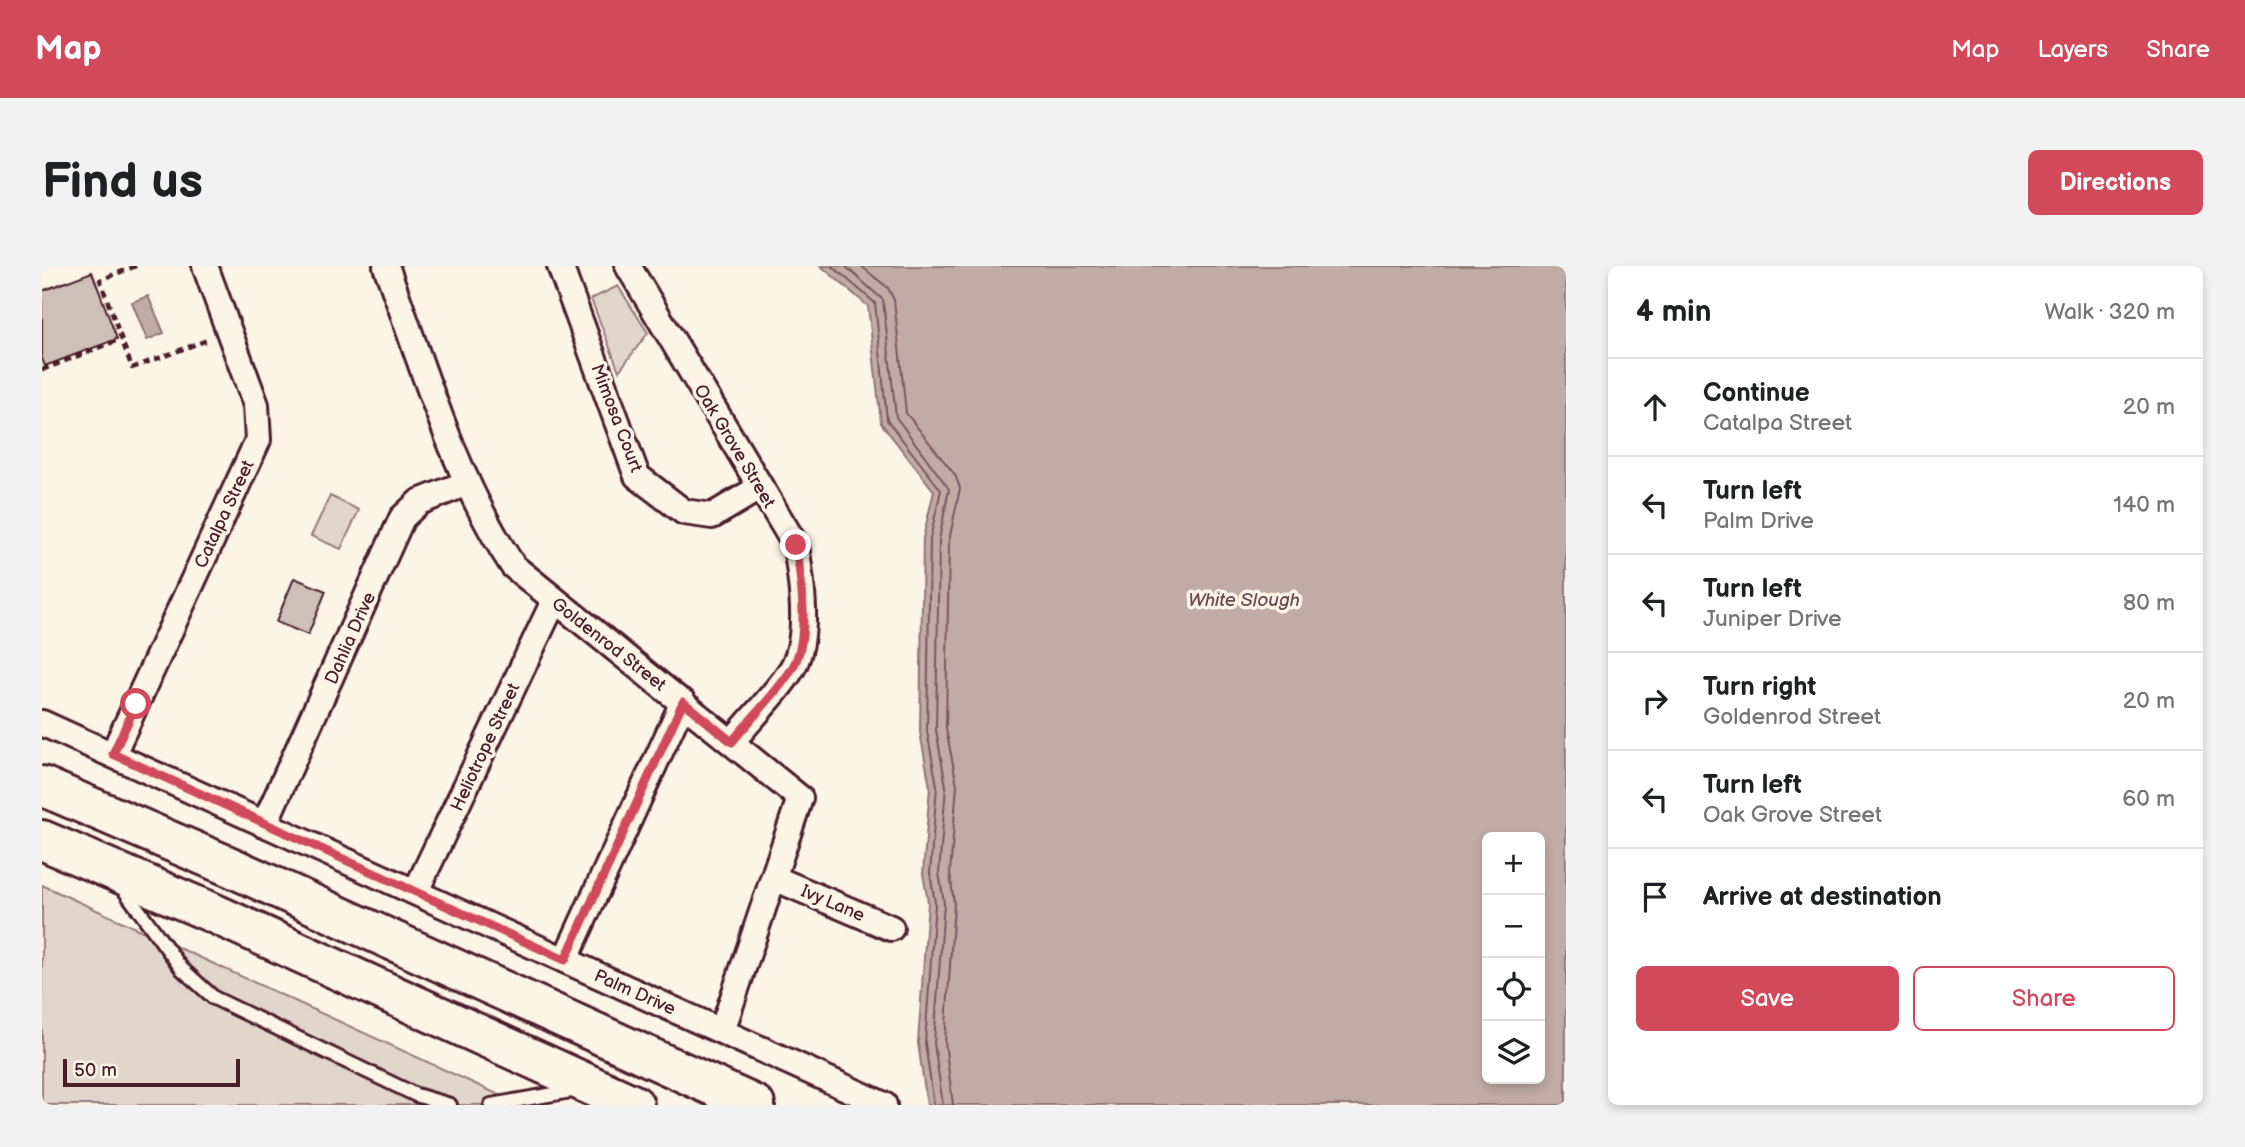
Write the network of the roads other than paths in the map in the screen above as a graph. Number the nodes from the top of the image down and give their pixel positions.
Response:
1 (205, 266) edge
2 (386, 266) edge
3 (560, 266) edge
4 (628, 266) edge
5 (467, 483) junction
6 (759, 488) junction
7 (554, 601) junction
8 (683, 702) junction
9 (42, 723) edge
10 (732, 742) junction
11 (113, 754) junction
12 (42, 786) edge
13 (264, 825) junction
14 (42, 840) edge
15 (108, 867) junction
16 (774, 878) junction
17 (416, 891) junction
18 (891, 928) dead end
19 (565, 960) junction
20 (722, 1031) junction
21 (594, 1087) junction
22 (450, 1105) edge
23 (491, 1105) edge
24 (634, 1105) edge
25 (755, 1105) edge
26 (884, 1105) edge

1 - 11 street, Catalpa Street
2 - 5 street, Goldenrod Street
3 - 6 street, Mimosa Court
4 - 6 street, Oak Grove Street
5 - 7 street, Goldenrod Street
5 - 13 street, Dahlia Drive
6 - 10 street, Oak Grove Street
7 - 8 street, Goldenrod Street
7 - 17 street, Heliotrope Street
8 - 10 street, Goldenrod Street
8 - 19 street
9 - 11 street, Palm Drive
10 - 16 street, Goldenrod Street
11 - 13 street, Palm Drive
12 - 25 highway
13 - 17 street, Palm Drive
14 - 15 highway
15 - 21 highway
15 - 22 lane
16 - 18 street, Ivy Lane
16 - 20 street, Goldenrod Street
17 - 19 street, Palm Drive
19 - 20 street, Palm Drive
20 - 26 street, Palm Drive
21 - 23 lane
21 - 24 highway

